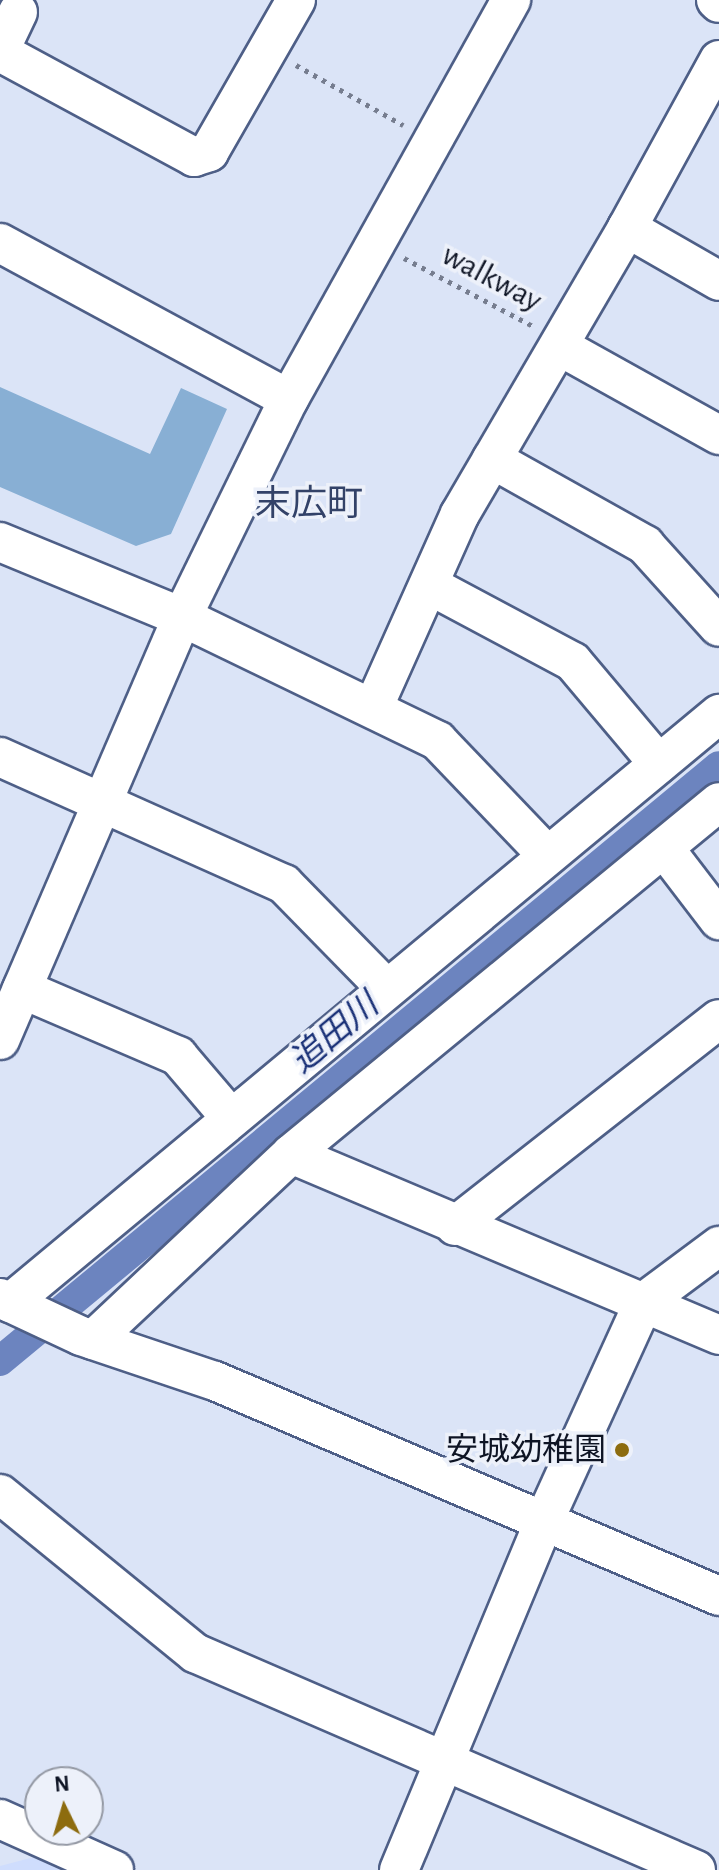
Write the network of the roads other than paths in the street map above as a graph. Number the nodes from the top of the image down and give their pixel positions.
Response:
1 (296, 0) edge
2 (511, 0) edge
3 (18, 12) dead end
4 (0, 51) edge
5 (719, 60) edge
6 (627, 228) junction
7 (0, 243) edge
8 (719, 281) edge
9 (561, 344) junction
10 (289, 399) junction
11 (719, 435) edge
12 (492, 459) junction
13 (0, 542) edge
14 (429, 585) junction
15 (182, 617) junction
16 (719, 627) edge
17 (374, 706) junction
18 (719, 714) edge
19 (0, 757) edge
20 (659, 764) junction
21 (101, 802) junction
22 (719, 802) edge
23 (664, 848) junction
24 (547, 855) junction
25 (719, 920) edge
26 (386, 988) junction
27 (22, 989) junction
28 (719, 1019) edge
29 (0, 1040) edge
30 (231, 1118) junction
31 (291, 1154) junction
32 (455, 1226) junction
33 (719, 1246) edge
34 (644, 1302) junction
35 (9, 1303) edge
36 (719, 1335) edge
37 (87, 1338) junction
38 (0, 1494) edge
39 (544, 1521) junction
40 (719, 1596) edge
41 (444, 1762) junction
42 (0, 1819) edge
43 (114, 1870) edge
44 (399, 1870) edge
45 (696, 1870) edge

1 - 4 street
2 - 10 street
3 - 4 street
5 - 6 street
6 - 8 street
6 - 9 street
7 - 10 street
9 - 11 street
9 - 12 street
10 - 15 street
12 - 14 street
12 - 16 street
13 - 15 street
14 - 17 street
14 - 20 street
15 - 17 street
15 - 21 street
17 - 24 street
18 - 20 street
19 - 21 street
20 - 24 street
21 - 26 street
21 - 27 street
22 - 23 street
23 - 25 street
23 - 31 street
24 - 26 street
26 - 30 street
27 - 29 street
27 - 30 street
28 - 32 street
30 - 35 street
31 - 32 street
31 - 37 street
32 - 34 street
33 - 34 street
34 - 36 street
34 - 39 street
35 - 37 street
37 - 39 street
38 - 41 street
39 - 40 street
39 - 41 street
41 - 44 street
41 - 45 street
42 - 43 street

